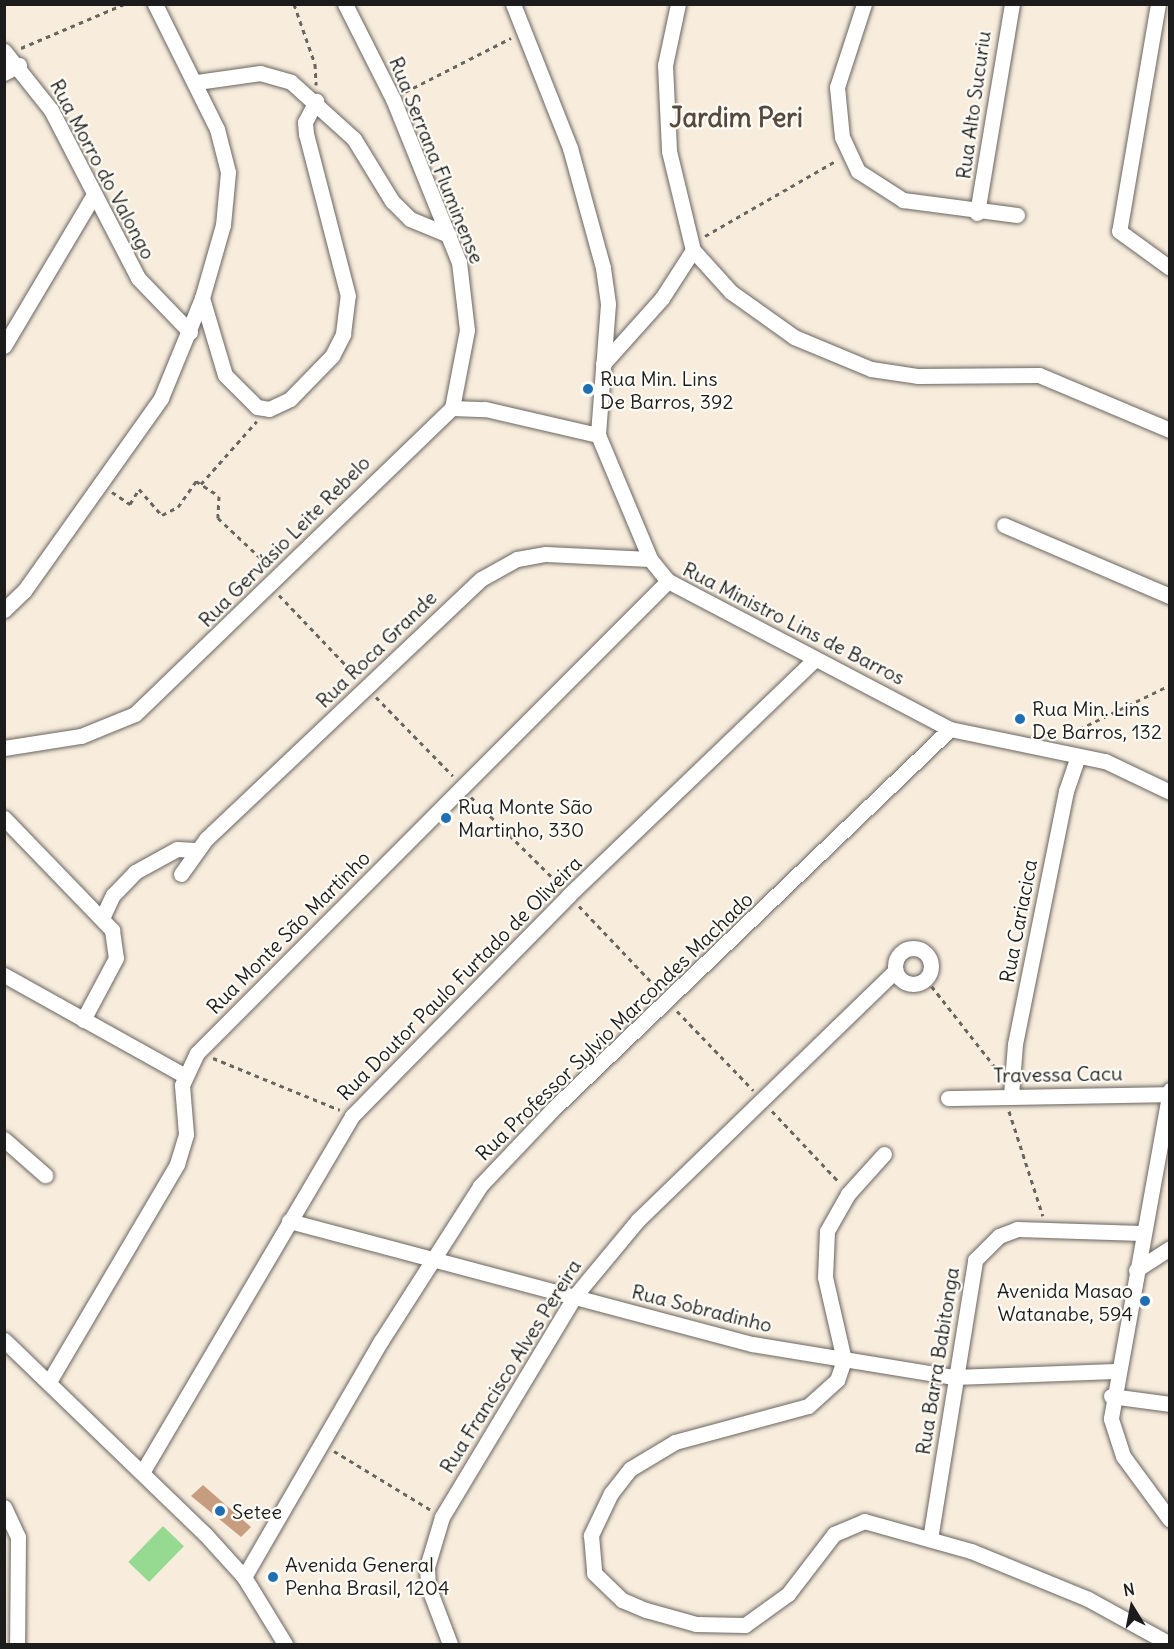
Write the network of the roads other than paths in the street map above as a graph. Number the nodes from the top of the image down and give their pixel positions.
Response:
1 (155, 4) edge
2 (345, 4) edge
3 (513, 4) edge
4 (678, 4) edge
5 (864, 4) edge
6 (1012, 4) edge
7 (1158, 4) edge
8 (9, 50) edge
9 (19, 65) junction
10 (4, 73) edge
11 (198, 82) junction
12 (316, 101) junction
13 (92, 198) junction
14 (977, 213) junction
15 (1017, 215) dead end
16 (449, 235) junction
17 (693, 250) junction
18 (1170, 268) edge
19 (202, 298) junction
20 (189, 332) junction
21 (4, 346) edge
22 (603, 364) junction
23 (452, 408) junction
24 (1170, 430) edge
25 (598, 435) junction
26 (1004, 525) dead end
27 (650, 559) junction
28 (668, 581) junction
29 (1170, 597) edge
30 (4, 610) edge
31 (815, 659) junction
32 (950, 729) junction
33 (4, 748) edge
34 (1078, 756) junction
35 (1170, 792) edge
36 (4, 818) edge
37 (196, 850) junction
38 (180, 874) dead end
39 (103, 916) junction
40 (895, 971) junction
41 (4, 975) edge
42 (83, 1020) junction
43 (184, 1075) junction
44 (1011, 1088) junction
45 (1169, 1092) edge
46 (948, 1098) dead end
47 (4, 1139) edge
48 (884, 1154) dead end
49 (45, 1175) dead end
50 (289, 1221) junction
51 (1142, 1233) junction
52 (1170, 1248) edge
53 (431, 1259) junction
54 (1136, 1270) junction
55 (574, 1297) junction
56 (4, 1340) edge
57 (844, 1360) junction
58 (1115, 1371) junction
59 (954, 1377) junction
60 (50, 1380) junction
61 (1111, 1396) junction
62 (1170, 1404) edge
63 (143, 1471) junction
64 (4, 1507) edge
65 (1170, 1520) edge
66 (930, 1539) junction
67 (244, 1577) junction
68 (17, 1644) edge
69 (285, 1644) edge
70 (450, 1644) edge
71 (1170, 1644) edge

1 - 11 street
2 - 16 street, Rua Serrana Fluminense
3 - 22 street, Rua Ministro Lins de Barros
4 - 17 street
5 - 14 street
6 - 14 street, Rua Alto Sucuriu
7 - 18 street
8 - 9 street, Rua Morro do Valongo
9 - 10 street
9 - 13 street, Rua Morro do Valongo
11 - 12 street
11 - 19 street
12 - 16 street
12 - 19 street
13 - 20 street, Rua Morro do Valongo
13 - 21 street
14 - 15 street
16 - 23 street, Rua Serrana Fluminense
17 - 22 street
17 - 24 street
19 - 20 street
20 - 30 street
22 - 25 street, Rua Ministro Lins de Barros
23 - 25 street
23 - 33 street, Rua Gervásio Leite Rebelo
25 - 27 street, Rua Ministro Lins de Barros
26 - 29 street
27 - 28 street, Rua Ministro Lins de Barros
27 - 37 street, Rua Roca Grande
28 - 31 street, Rua Ministro Lins de Barros
28 - 43 street, Rua Monte São Martinho
31 - 32 street, Rua Ministro Lins de Barros
31 - 50 street, Rua Doutor Paulo Furtado de Oliveira
32 - 34 street, Rua Ministro Lins de Barros
32 - 53 street, Rua Professor Sylvio Marcondes Machado
34 - 35 street, Rua Ministro Lins de Barros
34 - 44 street, Rua Cariacica
36 - 39 street
37 - 38 street, Rua Roca Grande
37 - 39 street
39 - 42 street
40 - 40 street, Rua Francisco Alves Pereira
40 - 55 street, Rua Francisco Alves Pereira
41 - 42 street
42 - 43 street
43 - 60 street
44 - 45 street, Travessa Cacu
44 - 46 street, Travessa Cacu
45 - 51 street
47 - 49 street
48 - 57 street
50 - 53 street, Rua Sobradinho
50 - 63 street, Rua Doutor Paulo Furtado de Oliveira
51 - 54 street
51 - 59 street, Rua Barra Babitonga
52 - 54 street
53 - 55 street, Rua Sobradinho
53 - 67 street, Rua Professor Sylvio Marcondes Machado
54 - 58 street
55 - 57 street, Rua Sobradinho
55 - 70 street, Rua Francisco Alves Pereira
56 - 60 street
57 - 59 street, Rua Sobradinho
57 - 66 street
58 - 59 street, Rua Sobradinho
58 - 61 street
59 - 66 street, Rua Barra Babitonga
60 - 63 street
61 - 62 street
61 - 65 street
63 - 67 street
64 - 68 street
66 - 71 street
67 - 69 street

